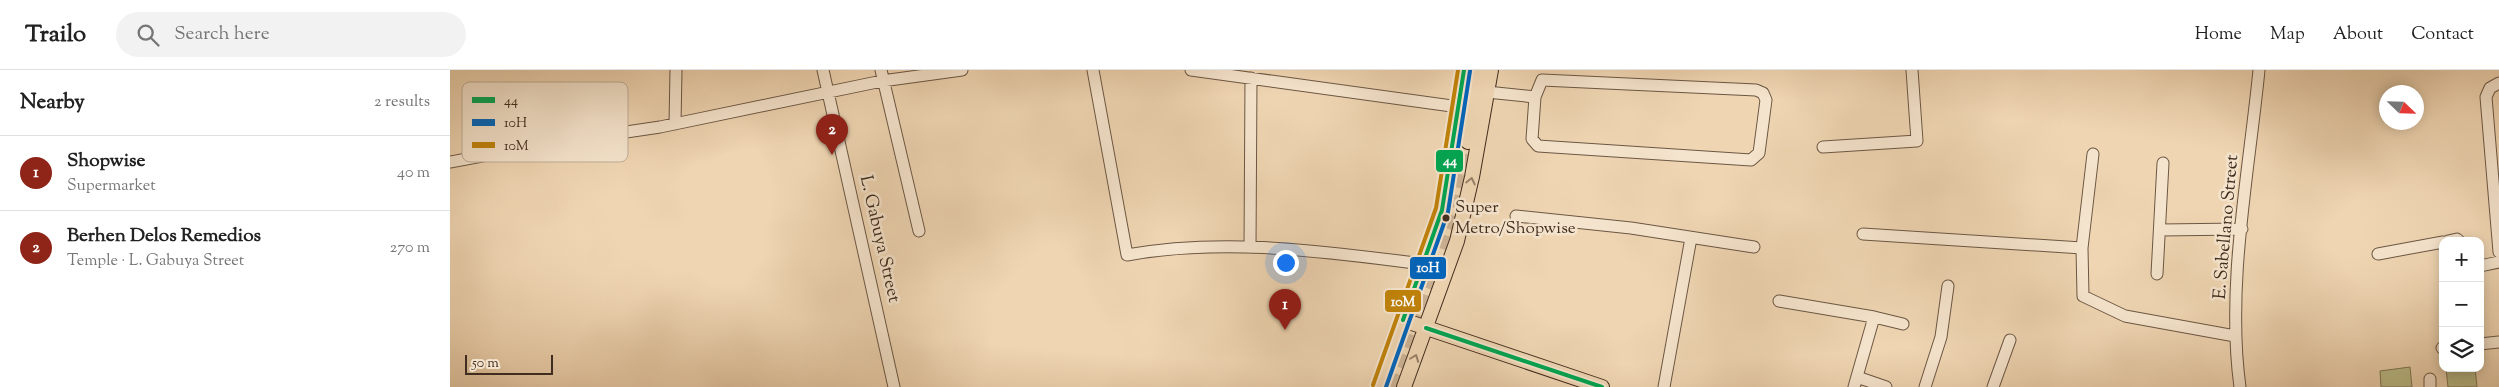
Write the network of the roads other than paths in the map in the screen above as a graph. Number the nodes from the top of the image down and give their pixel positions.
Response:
1 (676, 70) edge
2 (823, 70) edge
3 (962, 70) edge
4 (1093, 70) edge
5 (1191, 70) edge
6 (1464, 70) edge
7 (1477, 70) edge
8 (1491, 70) edge
9 (1912, 70) edge
10 (2259, 70) edge
11 (882, 75) edge
12 (1251, 78) junction
13 (2499, 83) edge
14 (828, 92) junction
15 (1487, 92) junction
16 (1535, 97) junction
17 (1459, 107) junction
18 (675, 124) junction
19 (628, 132) edge
20 (1468, 142) tunnel mouth
21 (1823, 147) dead end
22 (2093, 154) dead end
23 (2163, 163) dead end
24 (2497, 199) edge
25 (1516, 216) dead end
26 (2242, 229) junction
27 (2160, 230) junction
28 (920, 231) dead end
29 (1863, 234) dead end
30 (1691, 238) junction
31 (2439, 243) edge
32 (1250, 247) junction
33 (1754, 248) dead end
34 (2082, 248) junction
35 (2499, 252) edge
36 (2378, 254) dead end
37 (2499, 262) edge
38 (1424, 264) junction
39 (2484, 265) edge
40 (2158, 274) dead end
41 (1948, 286) dead end
42 (1779, 301) dead end
43 (1874, 317) junction
44 (1403, 320) junction
45 (1902, 324) dead end
46 (1426, 328) junction
47 (2235, 336) junction
48 (2010, 340) dead end
49 (2499, 342) edge
50 (2484, 344) edge
51 (1855, 382) edge
52 (894, 387) edge
53 (1379, 387) edge
54 (1404, 387) edge
55 (1602, 387) edge
56 (1664, 387) edge
57 (1886, 387) edge
58 (1925, 387) edge
59 (1993, 387) edge
60 (2240, 387) edge

1 - 18 street
2 - 14 street, L. Gabuya Street
3 - 11 street
4 - 32 street
5 - 12 street
6 - 17 main road
7 - 20 main road
8 - 15 main road
9 - 21 street
10 - 26 street, E. Sabellano Street
11 - 14 street
11 - 28 street
12 - 17 street
12 - 32 street
13 - 24 street
14 - 18 street
14 - 52 street, L. Gabuya Street
15 - 16 street
46 -> 15 main road
16 - 16 street
17 - 38 main road
18 - 19 street
22 - 34 street
23 - 27 street
24 - 35 street
25 - 30 street
26 - 27 street
26 - 47 street, E. Sabellano Street
27 - 40 street
29 - 34 street
30 - 33 street
30 - 56 street
31 - 36 street
32 - 38 street
34 - 47 street
37 - 39 street
38 - 44 main road
41 - 58 street
42 - 43 street
43 - 45 street
43 - 51 street
44 - 46 main road
44 - 53 main road
54 -> 46 main road
46 - 55 main road
47 - 60 street, E. Sabellano Street
48 - 59 street
49 - 50 street
51 - 57 street

